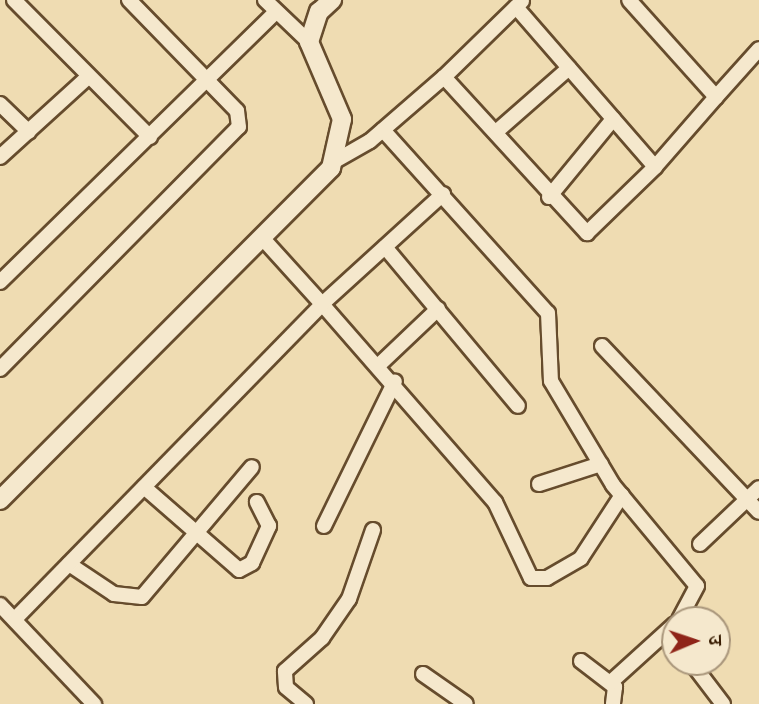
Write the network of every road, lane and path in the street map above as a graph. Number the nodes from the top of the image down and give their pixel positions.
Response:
1 (14, 0) edge
2 (129, 0) edge
3 (265, 0) edge
4 (332, 0) edge
5 (629, 0) edge
6 (519, 3) edge
7 (276, 12) junction
8 (309, 42) junction
9 (759, 49) edge
10 (569, 68) junction
11 (89, 76) junction
12 (444, 77) junction
13 (207, 81) junction
14 (716, 97) junction
15 (0, 104) edge
16 (613, 119) junction
17 (383, 130) junction
18 (29, 132) junction
19 (496, 132) junction
20 (149, 137) junction
21 (0, 158) edge
22 (335, 161) junction
23 (655, 167) junction
24 (443, 194) junction
25 (549, 197) junction
26 (265, 240) junction
27 (386, 247) junction
28 (0, 282) edge
29 (322, 304) junction
30 (438, 309) junction
31 (602, 346) dead end
32 (380, 364) junction
33 (0, 369) edge
34 (395, 381) junction
35 (518, 405) dead end
36 (601, 464) junction
37 (251, 467) dead end
38 (539, 484) dead end
39 (144, 487) junction
40 (759, 488) edge
41 (622, 495) junction
42 (0, 500) edge
43 (747, 500) junction
44 (257, 502) dead end
45 (759, 512) edge
46 (324, 526) dead end
47 (373, 530) dead end
48 (198, 537) junction
49 (700, 544) dead end
50 (69, 564) junction
51 (0, 606) edge
52 (689, 606) edge
53 (15, 620) junction
54 (661, 642) edge
55 (581, 661) dead end
56 (423, 674) dead end
57 (702, 676) edge
58 (611, 682) junction
59 (94, 704) edge
60 (306, 704) edge
61 (466, 704) edge
62 (613, 704) edge
63 (723, 704) edge

1 - 11 street
2 - 13 street
3 - 7 street
4 - 8 street
5 - 14 street
6 - 10 street
6 - 12 street
7 - 8 street
7 - 13 street
8 - 22 street
9 - 14 street
10 - 16 street
10 - 19 street
11 - 18 street
11 - 20 street
12 - 17 street
12 - 19 street
13 - 20 street
13 - 33 street
14 - 23 street
15 - 18 street
16 - 23 street
16 - 25 street
17 - 22 street
17 - 24 street
18 - 21 street
19 - 25 street
20 - 28 street
22 - 26 street
23 - 25 street
24 - 27 street
24 - 36 street
26 - 29 street
26 - 42 street
27 - 29 street
27 - 30 street
29 - 32 street
29 - 39 street
30 - 32 street
30 - 35 street
31 - 43 street
32 - 34 street
34 - 41 street
34 - 46 street
36 - 38 street
36 - 41 street
37 - 48 street
39 - 48 street
39 - 50 street
40 - 43 street
41 - 52 street
43 - 45 street
43 - 49 street
44 - 48 street
47 - 60 street
48 - 50 street
50 - 53 street
51 - 53 street
53 - 59 street
54 - 58 street
55 - 58 street
56 - 61 street
57 - 63 street
58 - 62 street

